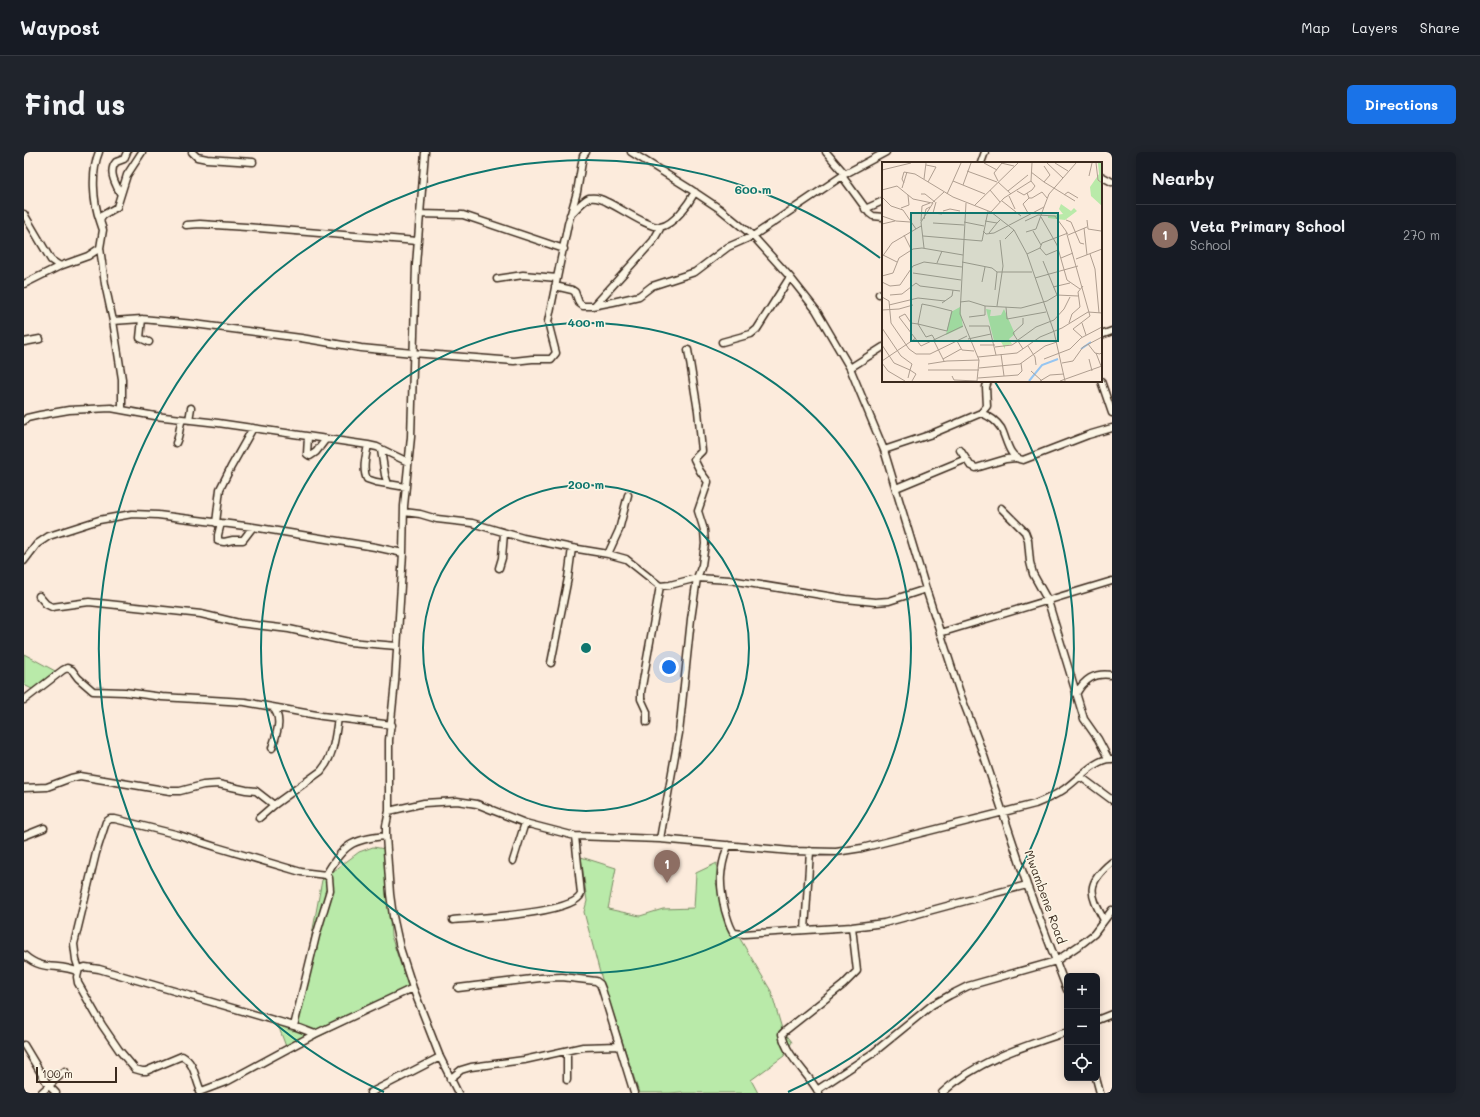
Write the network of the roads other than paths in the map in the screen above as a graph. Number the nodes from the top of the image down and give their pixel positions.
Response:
1 (99, 152) edge
2 (127, 152) edge
3 (142, 152) edge
4 (192, 152) edge
5 (425, 152) edge
6 (586, 152) edge
7 (631, 152) edge
8 (826, 152) edge
9 (886, 152) edge
10 (986, 152) edge
11 (253, 162) dead end
12 (981, 162) edge
13 (844, 175) junction
14 (1102, 177) edge
15 (1112, 182) edge
16 (695, 192) junction
17 (120, 193) junction
18 (882, 201) edge
19 (865, 209) junction
20 (24, 214) edge
21 (419, 214) junction
22 (570, 215) junction
23 (882, 217) edge
24 (100, 221) junction
25 (186, 225) dead end
26 (661, 227) junction
27 (753, 236) junction
28 (417, 241) junction
29 (100, 248) junction
30 (564, 249) junction
31 (60, 266) junction
32 (790, 277) junction
33 (557, 278) junction
34 (497, 279) dead end
35 (24, 284) edge
36 (555, 286) junction
37 (595, 305) junction
38 (142, 319) junction
39 (113, 321) junction
40 (1112, 331) edge
41 (1102, 335) edge
42 (40, 339) dead end
43 (24, 342) edge
44 (149, 342) dead end
45 (722, 342) dead end
46 (882, 348) edge
47 (688, 350) dead end
48 (413, 353) junction
49 (850, 368) junction
50 (1102, 382) edge
51 (987, 384) edge
52 (191, 408) dead end
53 (122, 409) junction
54 (981, 413) junction
55 (1112, 413) edge
56 (25, 418) edge
57 (182, 419) junction
58 (189, 420) junction
59 (253, 428) junction
60 (1112, 428) edge
61 (308, 437) junction
62 (326, 439) junction
63 (176, 443) dead end
64 (368, 445) junction
65 (381, 450) junction
66 (884, 450) junction
67 (960, 450) dead end
68 (1016, 458) junction
69 (966, 459) junction
70 (408, 462) junction
71 (388, 484) junction
72 (406, 487) junction
73 (896, 488) junction
74 (628, 495) dead end
75 (1001, 508) dead end
76 (404, 512) junction
77 (218, 523) junction
78 (253, 528) junction
79 (504, 533) junction
80 (572, 548) junction
81 (403, 553) junction
82 (608, 554) junction
83 (24, 561) edge
84 (499, 568) dead end
85 (697, 578) junction
86 (1112, 581) edge
87 (660, 586) junction
88 (926, 589) junction
89 (39, 596) dead end
90 (1048, 601) junction
91 (940, 633) junction
92 (397, 646) junction
93 (551, 663) dead end
94 (1112, 675) edge
95 (1076, 694) junction
96 (24, 700) edge
97 (272, 707) junction
98 (288, 710) junction
99 (338, 718) junction
100 (279, 722) junction
101 (647, 722) dead end
102 (392, 725) junction
103 (272, 748) dead end
104 (1110, 759) edge
105 (1081, 777) junction
106 (24, 788) edge
107 (1112, 800) edge
108 (274, 804) junction
109 (390, 811) junction
110 (1002, 811) junction
111 (259, 818) dead end
112 (525, 823) junction
113 (44, 828) dead end
114 (24, 836) edge
115 (386, 836) junction
116 (575, 836) junction
117 (660, 839) junction
118 (728, 845) junction
119 (810, 851) junction
120 (513, 861) dead end
121 (1112, 862) edge
122 (326, 875) junction
123 (1027, 885) junction
124 (1112, 910) edge
125 (453, 920) dead end
126 (1104, 920) junction
127 (852, 927) junction
128 (805, 930) junction
129 (24, 955) edge
130 (1056, 961) junction
131 (79, 970) junction
132 (1064, 982) edge
133 (413, 988) junction
134 (458, 988) dead end
135 (1112, 1014) edge
136 (1100, 1019) edge
137 (294, 1026) junction
138 (1064, 1033) edge
139 (315, 1034) junction
140 (24, 1046) edge
141 (619, 1046) junction
142 (567, 1051) junction
143 (440, 1056) junction
144 (65, 1071) dead end
145 (450, 1079) junction
146 (567, 1080) dead end
147 (1097, 1081) edge
148 (48, 1086) junction
149 (818, 1091) edge
150 (200, 1092) edge
151 (41, 1093) edge
152 (56, 1093) edge
153 (370, 1093) edge
154 (458, 1093) edge
155 (634, 1093) edge
156 (942, 1093) edge
157 (1100, 1093) edge

1 - 24 street
2 - 17 street
3 - 17 street
4 - 11 street
5 - 21 street
6 - 22 street
7 - 16 street, Mwambene Road
8 - 13 street
9 - 13 street
10 - 12 street
13 - 19 street
13 - 27 street
14 - 15 street
16 - 26 street
16 - 27 street, Mwambene Road
17 - 24 street
18 - 19 street
19 - 23 street
20 - 31 street
21 - 28 street
21 - 30 street
22 - 26 street
22 - 30 street
24 - 29 street
25 - 28 street
26 - 37 street
27 - 32 street, Mwambene Road
27 - 37 street
28 - 48 street
29 - 31 street
29 - 39 street
30 - 33 street
31 - 35 street
32 - 45 street
32 - 49 street, Mwambene Road
33 - 34 street
33 - 36 street
36 - 37 street
36 - 48 street
38 - 39 street
38 - 44 street
38 - 48 street
39 - 53 street
40 - 41 street
42 - 43 street
46 - 49 street
47 - 85 street
48 - 70 street
49 - 66 street, Mwambene Road
50 - 55 street
51 - 54 street
52 - 58 street
53 - 56 street
53 - 57 street
54 - 66 street
54 - 68 street
57 - 58 street
57 - 63 street
58 - 59 street
59 - 61 street
59 - 77 street
60 - 68 street
61 - 62 street
61 - 62 street
62 - 64 street
64 - 65 street
64 - 71 street
65 - 70 street
65 - 71 street
66 - 73 street, Mwambene Road
67 - 69 street
68 - 69 street
69 - 73 street
70 - 72 street
71 - 72 street
72 - 76 street
73 - 88 street, Mwambene Road
74 - 82 street
75 - 90 street
76 - 79 street
76 - 81 street
77 - 78 street
77 - 78 street
77 - 83 street
78 - 81 street
79 - 80 street
79 - 84 street
80 - 82 street
80 - 93 street
81 - 92 street
82 - 87 street
85 - 87 street
85 - 88 street
85 - 117 street
86 - 90 street
87 - 101 street
88 - 91 street, Mwambene Road
89 - 92 street
90 - 91 street
90 - 95 street
91 - 110 street, Mwambene Road
92 - 102 street
94 - 95 street
95 - 104 street
96 - 97 street
97 - 98 street
97 - 100 street
98 - 99 street
98 - 100 street
99 - 102 street
99 - 108 street
100 - 103 street
102 - 109 street
104 - 105 street
105 - 107 street
105 - 110 street
106 - 108 street
108 - 111 street
109 - 112 street
109 - 115 street
110 - 119 street
110 - 123 street, Mwambene Road
112 - 116 street
112 - 120 street
113 - 114 street
115 - 122 street
115 - 133 street
116 - 117 street
116 - 125 street
117 - 118 street
118 - 119 street
118 - 128 street
119 - 128 street
121 - 126 street
122 - 131 street
122 - 137 street
123 - 127 street
123 - 130 street, Mwambene Road
124 - 126 street
126 - 130 street
127 - 128 street
127 - 149 street
129 - 131 street
130 - 132 street, Mwambene Road
130 - 149 street
131 - 137 street
131 - 150 street
133 - 139 street
133 - 143 street
134 - 141 street
135 - 136 street
137 - 139 street
138 - 156 street
139 - 150 street
140 - 148 street
141 - 142 street
141 - 155 street
142 - 145 street
142 - 146 street
143 - 145 street
143 - 153 street
144 - 148 street
145 - 154 street
147 - 157 street
148 - 151 street
148 - 152 street

